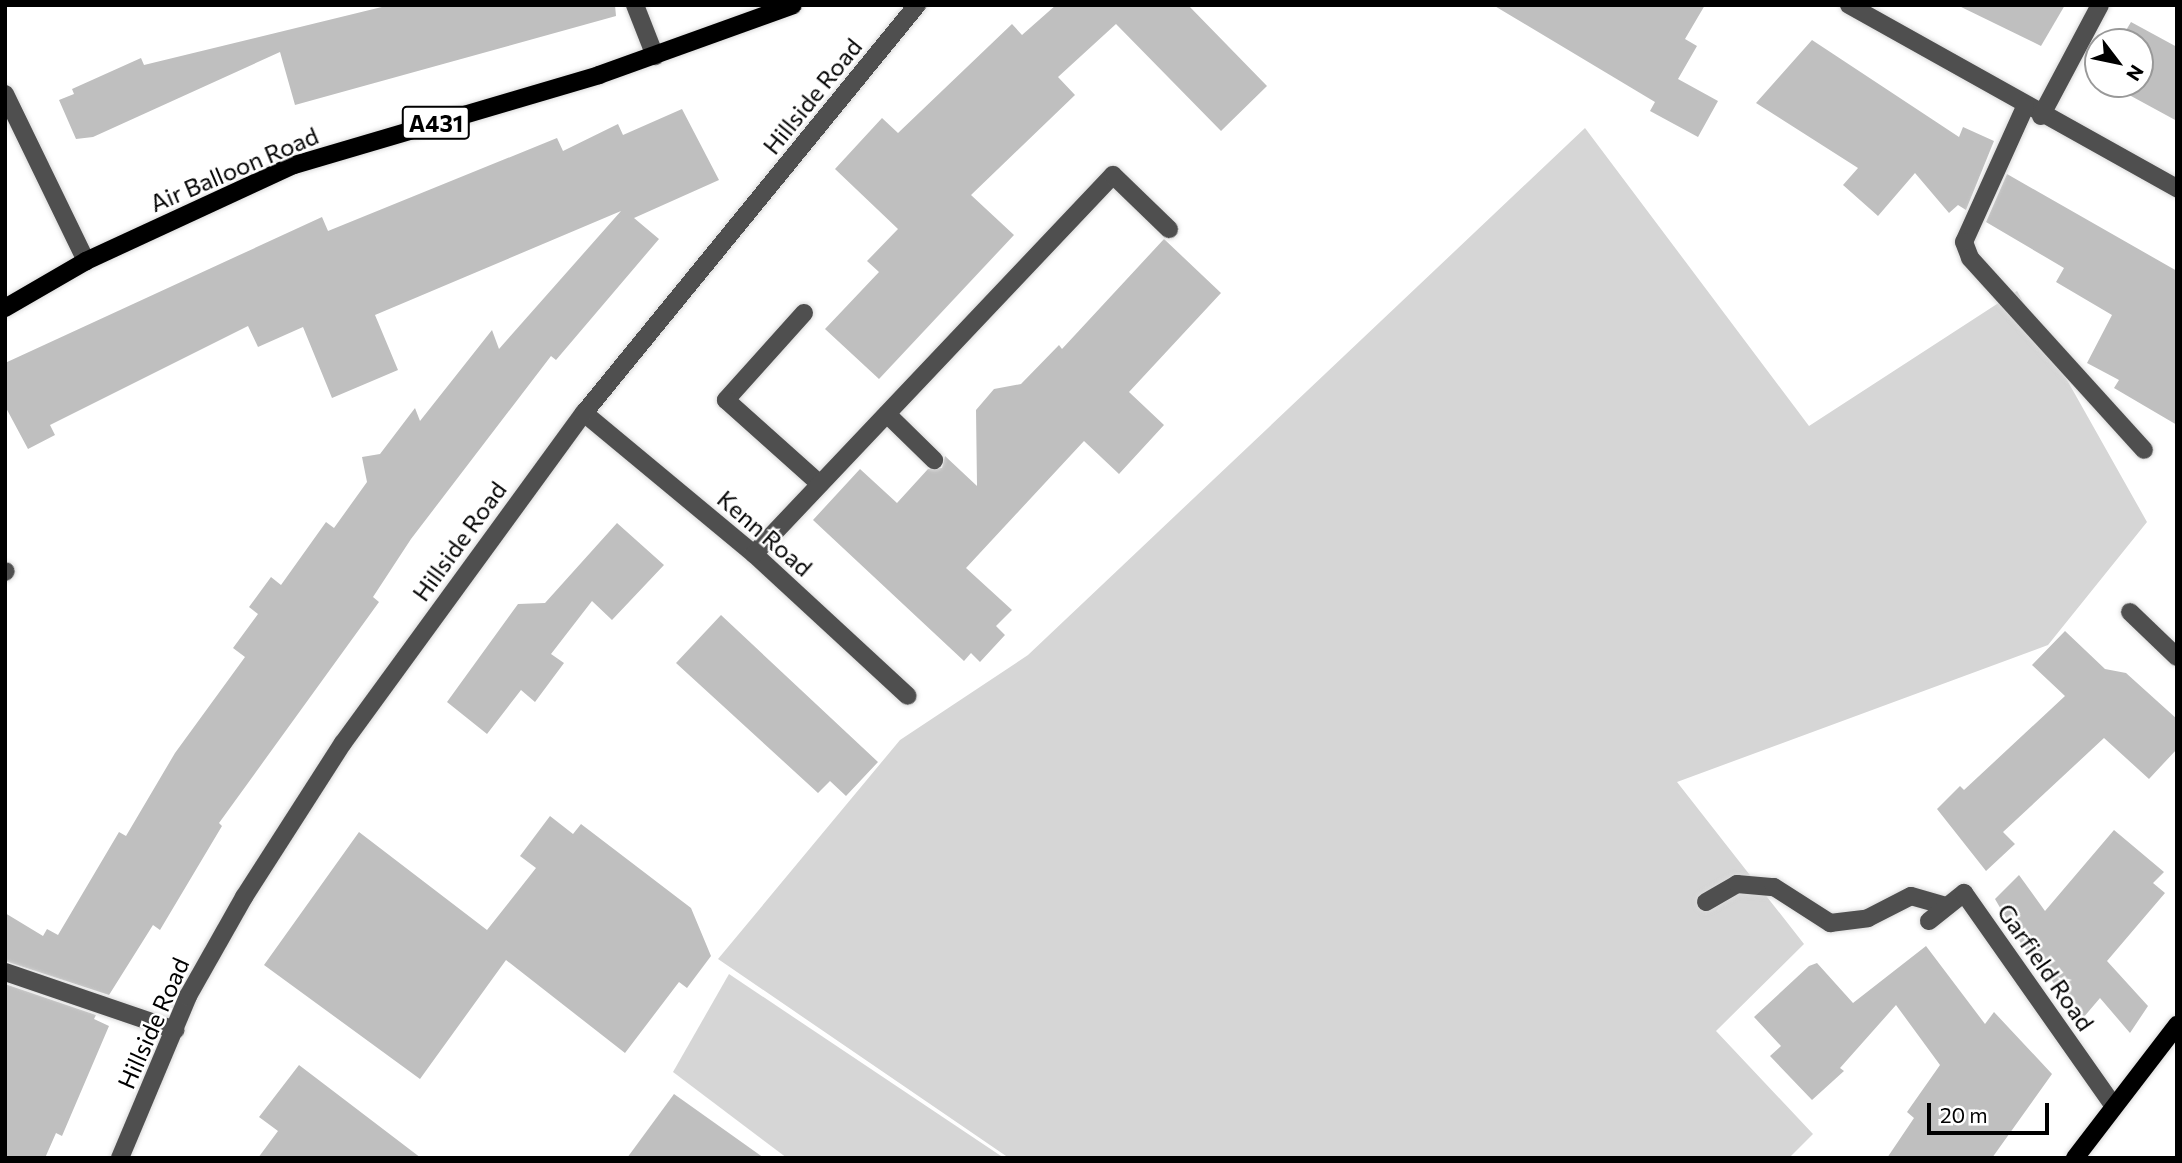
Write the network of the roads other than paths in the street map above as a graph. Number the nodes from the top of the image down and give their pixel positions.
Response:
1 (635, 5) edge
2 (793, 5) edge
3 (917, 5) edge
4 (1849, 5) edge
5 (2100, 5) edge
6 (655, 56) junction
7 (5, 94) edge
8 (2033, 112) junction
9 (2177, 188) edge
10 (1169, 229) dead end
11 (86, 261) junction
12 (5, 308) edge
13 (804, 313) dead end
14 (584, 414) junction
15 (887, 414) junction
16 (2144, 450) dead end
17 (934, 460) dead end
18 (820, 484) junction
19 (754, 554) junction
20 (2130, 612) dead end
21 (2177, 657) edge
22 (908, 696) dead end
23 (1706, 902) dead end
24 (1947, 906) junction
25 (1929, 921) dead end
26 (5, 972) edge
27 (2177, 1025) edge
28 (175, 1030) junction
29 (2112, 1105) junction
30 (2077, 1157) edge
31 (120, 1158) edge

1 - 6 street
2 - 6 main road, Air Balloon Road / A431
3 - 14 street, Hillside Road
4 - 8 street
5 - 8 street
6 - 11 main road, Air Balloon Road / A431
7 - 11 street
8 - 9 street
8 - 16 street
10 - 15 street
11 - 12 main road, Air Balloon Road / A431
13 - 18 street
14 - 19 street, Kenn Road
14 - 28 street, Hillside Road
15 - 17 street
15 - 18 street
18 - 19 street
19 - 22 street, Kenn Road
20 - 21 street
23 - 24 street
24 - 25 street
24 - 29 street, Garfield Road
26 - 28 street
27 - 29 main road
28 - 31 street, Hillside Road
29 - 30 main road

